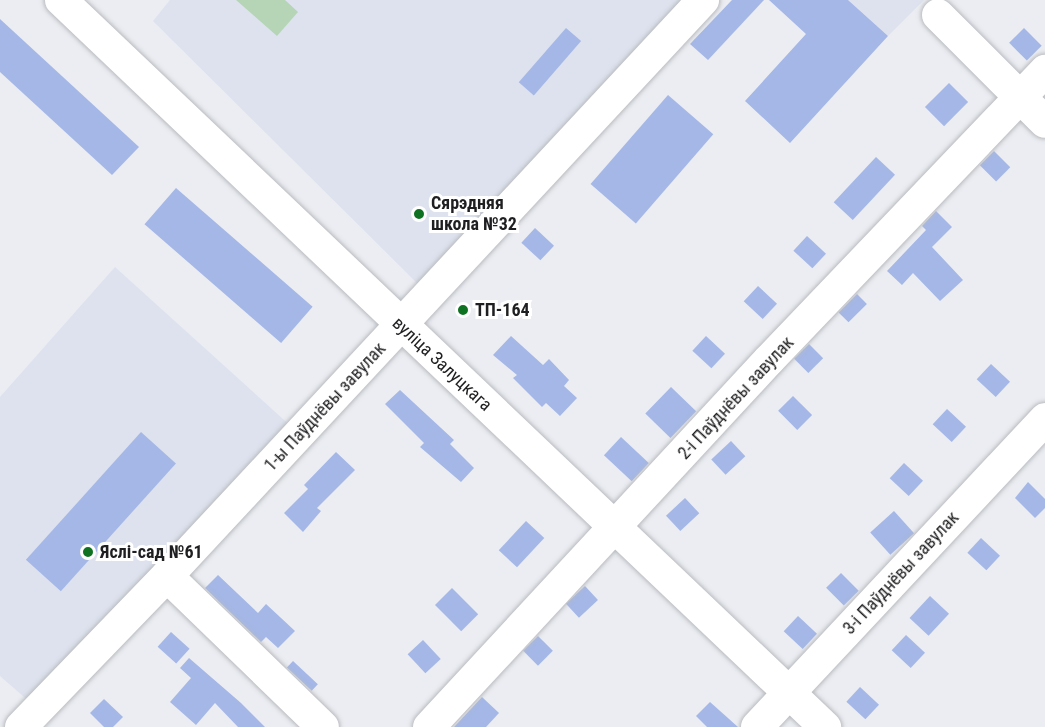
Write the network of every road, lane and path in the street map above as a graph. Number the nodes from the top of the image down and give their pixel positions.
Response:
1 (61, 0) edge
2 (703, 0) edge
3 (938, 15) dead end
4 (1045, 71) edge
5 (1019, 98) junction
6 (1045, 122) edge
7 (400, 326) junction
8 (1045, 419) edge
9 (618, 526) junction
10 (167, 576) junction
11 (789, 693) junction
12 (21, 727) edge
13 (323, 727) edge
14 (429, 727) edge
15 (757, 727) edge
16 (825, 727) edge

1 - 7 street, вуліца Залуцкага
2 - 7 street, 1-ы Паўднёвы завулак
3 - 5 street
4 - 5 street, 2-і Паўднёвы завулак
5 - 6 street
5 - 9 street, 2-і Паўднёвы завулак
7 - 9 street, вуліца Залуцкага
7 - 10 street, 1-ы Паўднёвы завулак
8 - 11 street, 3-і Паўднёвы завулак
9 - 11 street, вуліца Залуцкага
9 - 14 street, 2-і Паўднёвы завулак
10 - 12 street, 1-ы Паўднёвы завулак
10 - 13 street
11 - 15 street, 3-і Паўднёвы завулак
11 - 16 street, вуліца Залуцкага

